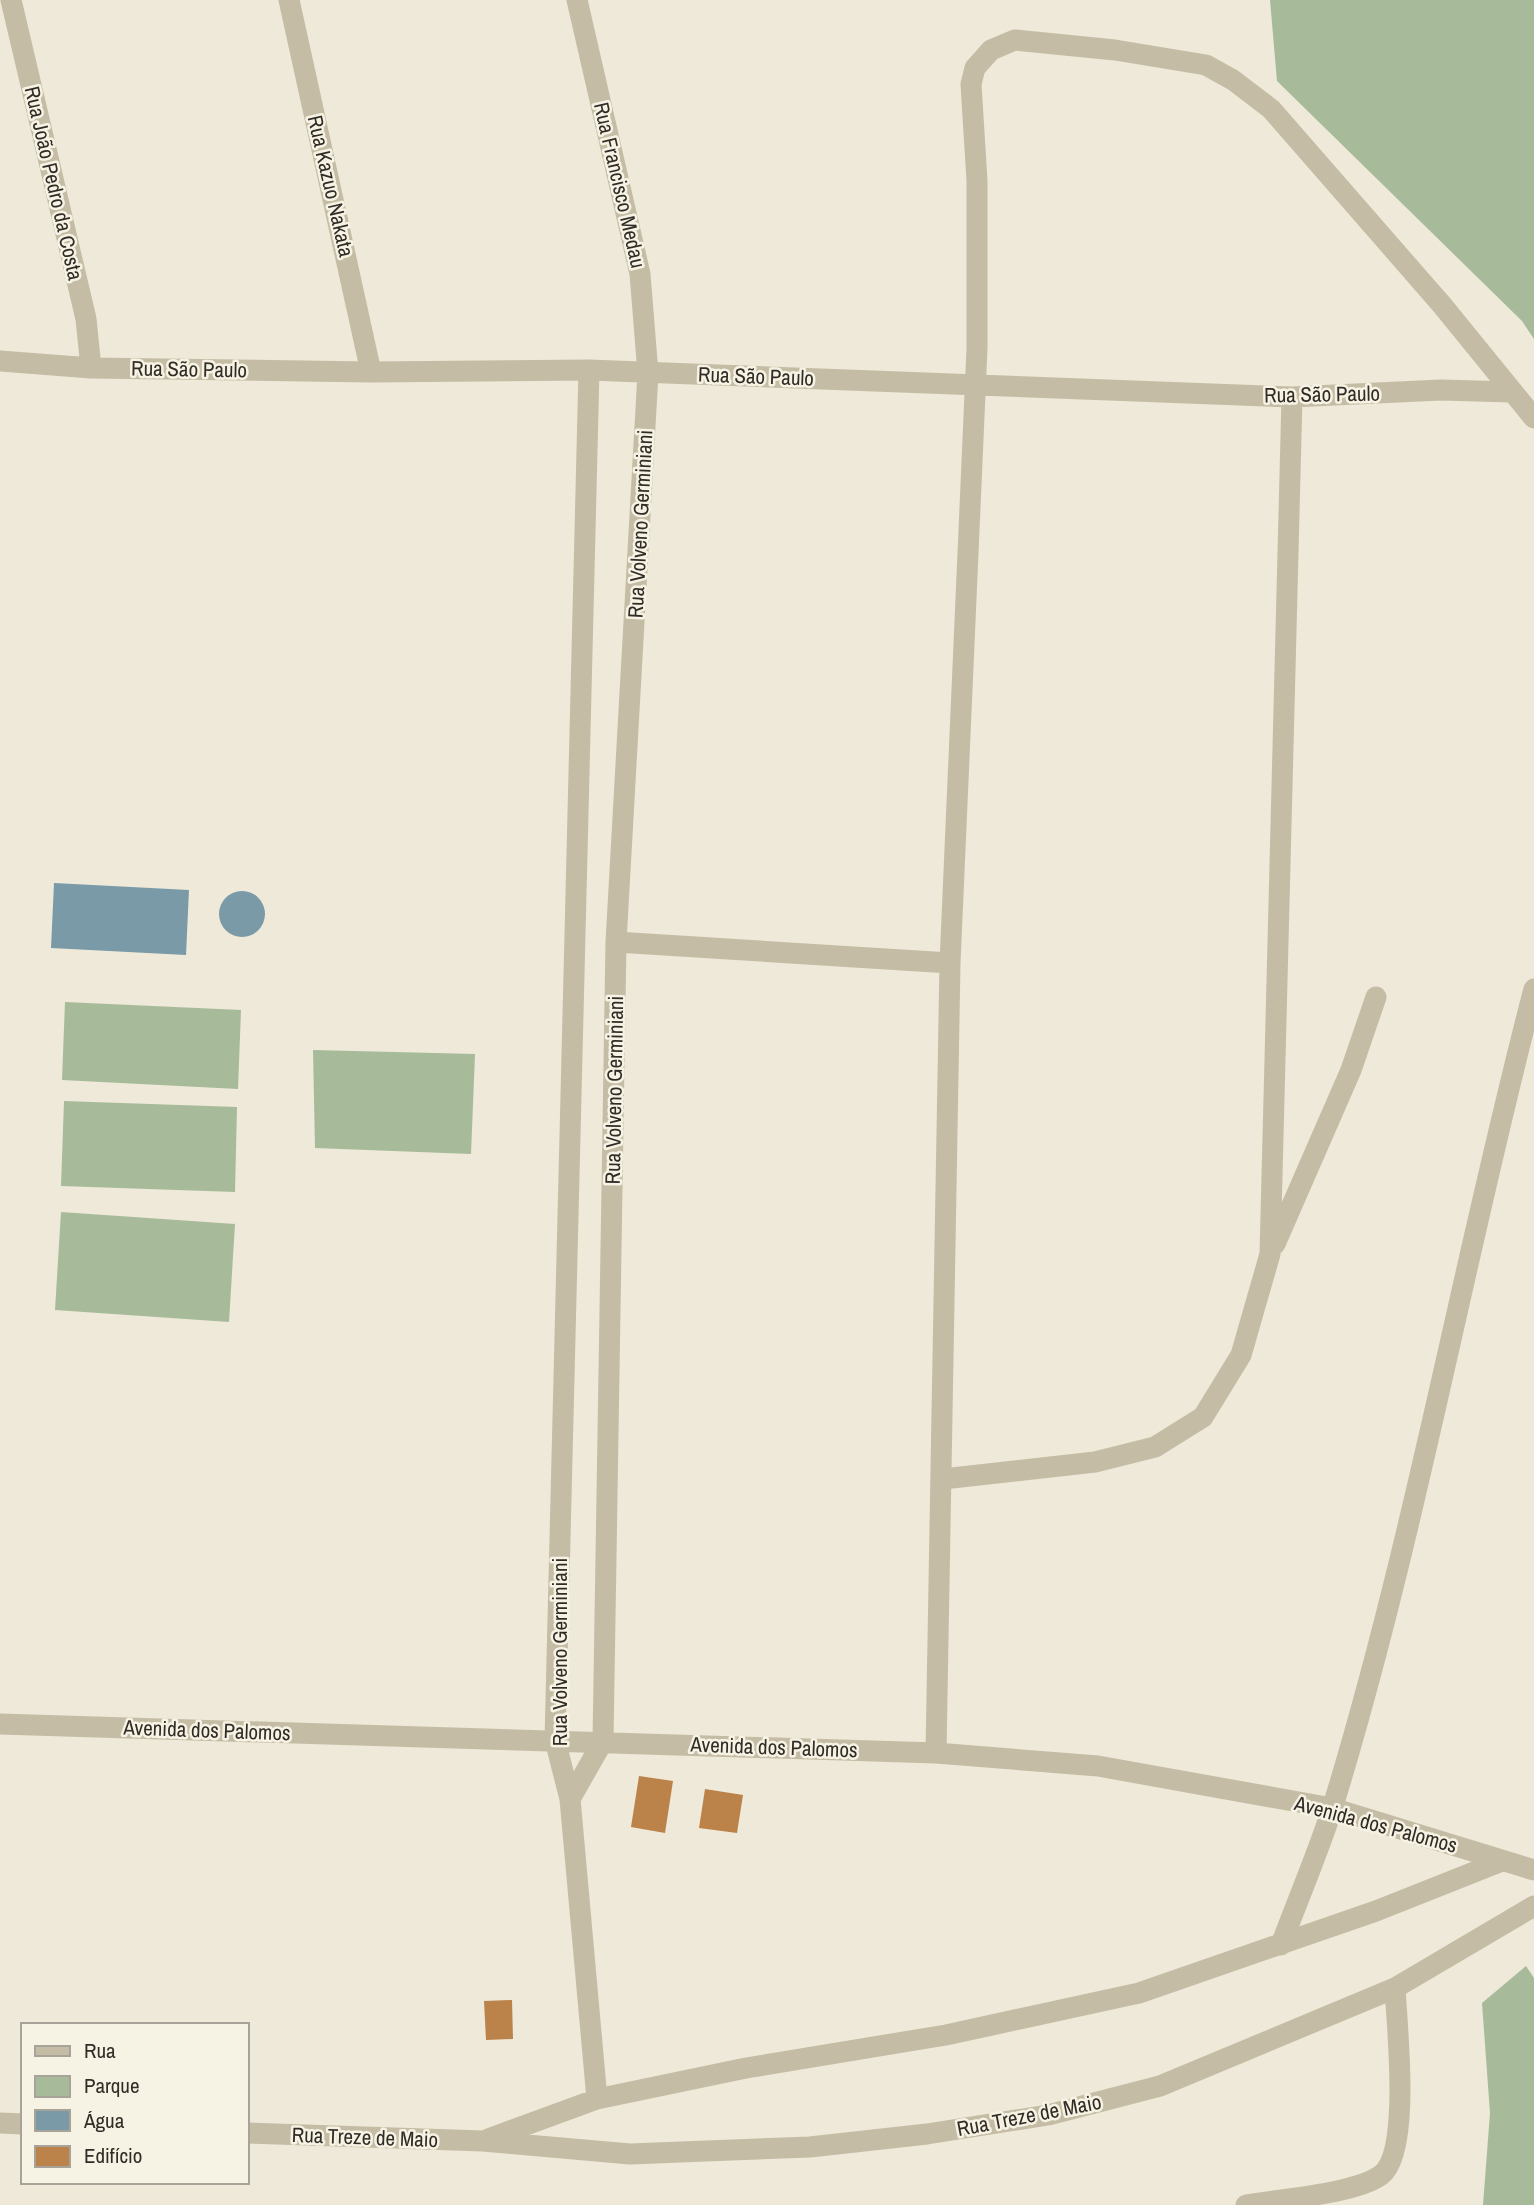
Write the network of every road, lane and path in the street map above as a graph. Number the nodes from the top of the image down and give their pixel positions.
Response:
1 (11, 0) edge
2 (289, 0) edge
3 (577, 0) edge
4 (0, 361) edge
5 (90, 368) junction
6 (589, 370) junction
7 (371, 372) junction
8 (648, 373) junction
9 (975, 384) junction
10 (1511, 392) junction
11 (1292, 397) junction
12 (1534, 418) edge
13 (616, 942) junction
14 (950, 963) junction
15 (1534, 989) edge
16 (1376, 997) dead end
17 (1270, 1254) junction
18 (943, 1479) junction
19 (0, 1724) edge
20 (555, 1740) junction
21 (603, 1741) junction
22 (936, 1753) junction
23 (570, 1799) junction
24 (1332, 1808) junction
25 (1502, 1861) junction
26 (1534, 1870) edge
27 (1534, 1906) edge
28 (1280, 1945) junction
29 (1395, 1988) junction
30 (597, 2099) junction
31 (0, 2123) edge
32 (21, 2124) edge
33 (248, 2133) edge
34 (483, 2141) junction
35 (1246, 2205) edge

1 - 5 street, Rua João Pedro da Costa
2 - 7 street, Rua Kazuo Nakata
3 - 8 street, Rua Francisco Medau
4 - 5 street, Rua São Paulo
5 - 7 street, Rua São Paulo
6 - 7 street, Rua São Paulo
6 - 8 street, Rua São Paulo
6 - 20 street, Rua Volveno Germiniani
8 - 9 street, Rua São Paulo
8 - 13 street, Rua Volveno Germiniani
9 - 10 street
9 - 11 street, Rua São Paulo
9 - 14 street
10 - 11 street, Rua São Paulo
10 - 12 street
11 - 17 street
13 - 14 street
13 - 21 street, Rua Volveno Germiniani
14 - 18 street
15 - 24 street
16 - 17 street
17 - 18 street
18 - 22 street
19 - 20 street, Avenida dos Palomos
20 - 21 street, Avenida dos Palomos
20 - 23 street, Rua Volveno Germiniani
21 - 22 street, Avenida dos Palomos
21 - 23 street, Rua Volveno Germiniani
22 - 24 street, Avenida dos Palomos
23 - 30 street, Rua Volveno Germiniani
24 - 25 street, Avenida dos Palomos
24 - 28 street
25 - 26 street, Avenida dos Palomos
25 - 28 street, Rua Treze de Maio
27 - 29 street, Rua Treze de Maio
28 - 30 street, Rua Treze de Maio
29 - 34 street, Rua Treze de Maio
29 - 35 street
30 - 34 street, Rua Treze de Maio
31 - 32 street
33 - 34 street, Rua Treze de Maio

